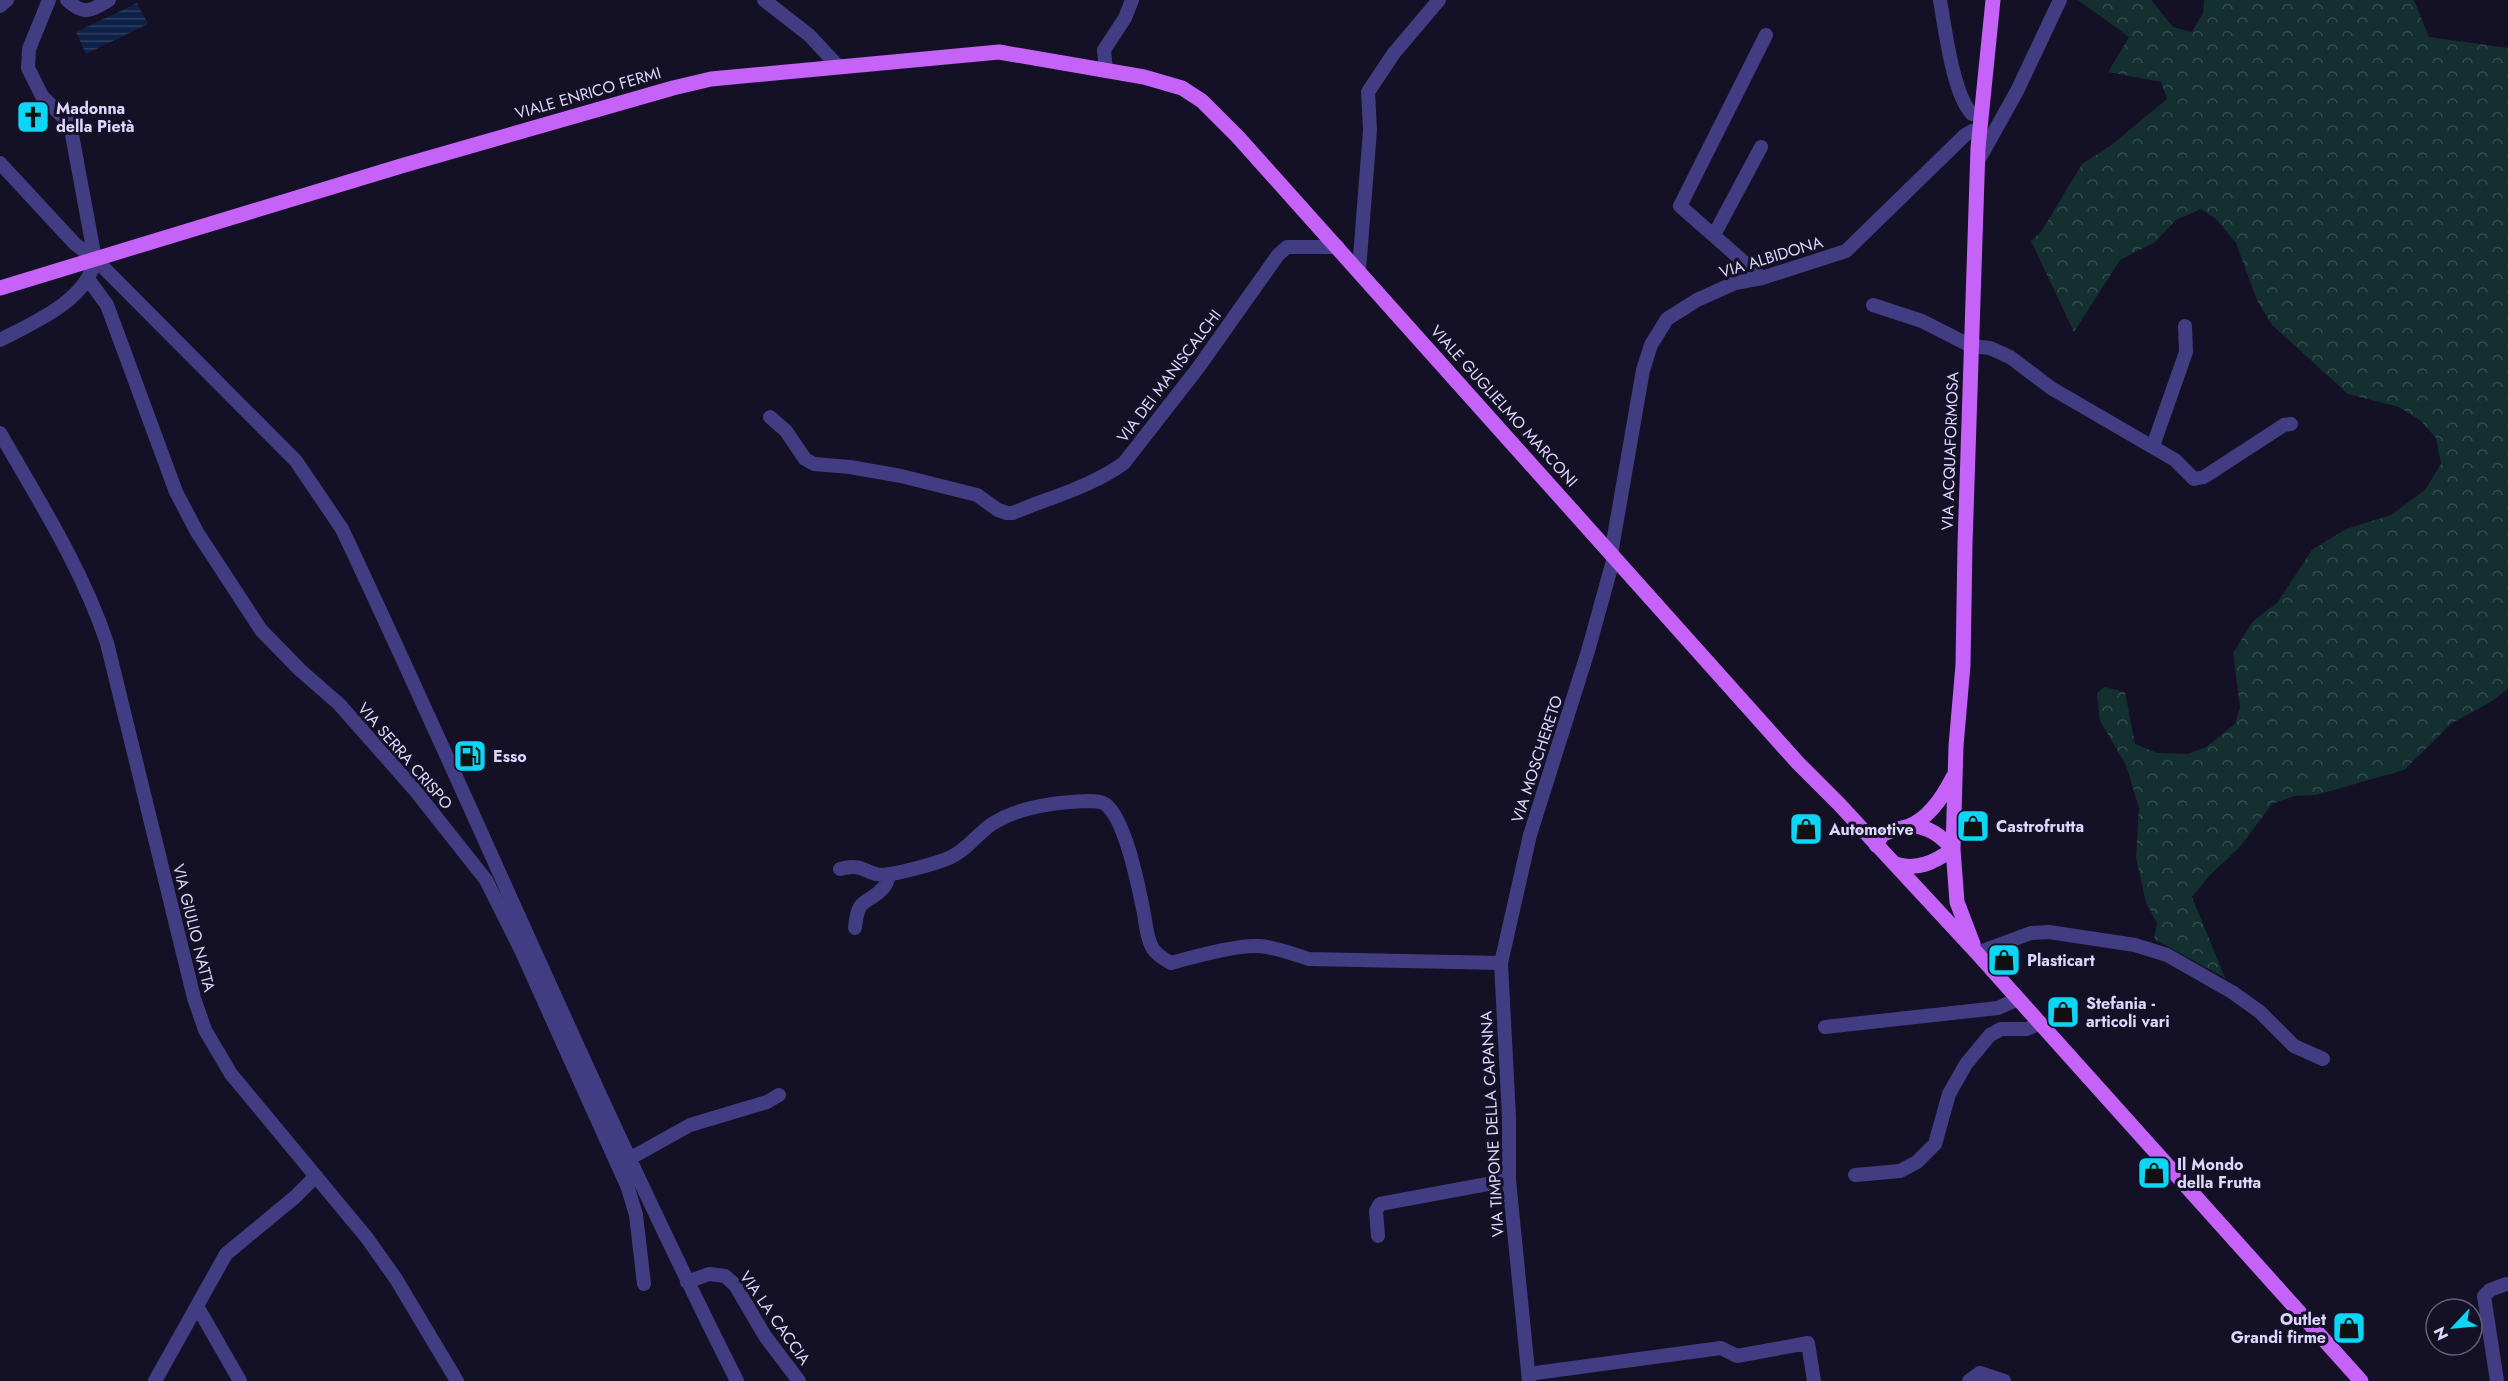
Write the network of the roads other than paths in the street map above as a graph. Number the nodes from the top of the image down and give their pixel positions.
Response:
1 (8, 0) edge
2 (49, 0) edge
3 (67, 0) edge
4 (109, 0) edge
5 (764, 0) edge
6 (1132, 0) edge
7 (1439, 0) edge
8 (1940, 0) edge
9 (1993, 0) edge
10 (2060, 0) edge
11 (0, 6) edge
12 (1766, 35) dead end
13 (839, 67) junction
14 (1106, 71) junction
15 (1981, 114) junction
16 (1979, 130) junction
17 (1761, 147) dead end
18 (1978, 161) junction
19 (0, 163) edge
20 (1714, 235) junction
21 (1338, 247) junction
22 (95, 259) junction
23 (1359, 270) junction
24 (1762, 278) junction
25 (88, 279) junction
26 (1, 288) edge
27 (1873, 305) dead end
28 (2185, 326) dead end
29 (0, 340) edge
30 (1971, 346) junction
31 (770, 417) dead end
32 (2290, 424) dead end
33 (0, 433) edge
34 (2153, 446) junction
35 (1613, 555) junction
36 (1955, 772) junction
37 (1846, 811) junction
38 (1912, 825) junction
39 (1886, 832) junction
40 (1876, 845) junction
41 (1953, 849) junction
42 (1895, 864) junction
43 (840, 868) dead end
44 (890, 874) junction
45 (855, 928) dead end
46 (1977, 952) junction
47 (1501, 968) junction
48 (2018, 999) junction
49 (2040, 1023) junction
50 (1826, 1027) dead end
51 (2323, 1059) dead end
52 (779, 1095) dead end
53 (629, 1159) junction
54 (1856, 1175) dead end
55 (316, 1176) junction
56 (1509, 1180) junction
57 (1378, 1236) dead end
58 (687, 1282) junction
59 (644, 1284) dead end
60 (2506, 1284) dead end
61 (197, 1306) junction
62 (1528, 1377) edge
63 (154, 1381) edge
64 (240, 1381) edge
65 (457, 1381) edge
66 (737, 1381) edge
67 (799, 1381) edge
68 (1814, 1381) edge
69 (1969, 1381) edge
70 (2004, 1381) edge
71 (2361, 1381) edge
72 (2497, 1381) edge

1 - 11 street
2 - 22 street
3 - 4 street
5 - 13 street
6 - 14 street
7 - 23 street
8 - 15 street
9 - 15 main road, VIA ACQUAFORMOSA
10 - 18 street
12 - 20 street
13 - 14 main road, VIALE ENRICO FERMI
13 - 22 main road, VIALE ENRICO FERMI
14 - 21 main road, VIALE GUGLIELMO MARCONI
15 - 16 main road, VIA ACQUAFORMOSA
16 - 18 main road, VIA ACQUAFORMOSA
16 - 24 street, VIA ALBIDONA
17 - 20 street
18 - 30 main road, VIA ACQUAFORMOSA
19 - 22 street
20 - 24 street
21 - 23 main road, VIALE GUGLIELMO MARCONI
21 - 31 street, VIA DEI MANISCALCHI
22 - 25 street
22 - 26 main road, VIALE ENRICO FERMI
22 - 53 street
23 - 35 main road, VIALE GUGLIELMO MARCONI
24 - 35 street, VIA ALBIDONA
25 - 29 street
25 - 59 street, VIA SERRA CRISPO
27 - 30 street
28 - 34 street
30 - 34 street
30 - 36 main road, VIA ACQUAFORMOSA
32 - 34 street
33 - 55 street, VIA GIULIO NATTA
35 - 37 main road, VIALE GUGLIELMO MARCONI
35 - 47 street, VIA MOSCHERETO
36 - 38 main road
36 - 41 main road, VIA ACQUAFORMOSA
37 - 39 main road
37 - 40 main road
38 - 39 main road
38 - 41 main road
39 - 40 main road
40 - 42 main road
41 - 42 main road
41 - 46 main road, VIA ACQUAFORMOSA
42 - 46 main road
43 - 44 street
44 - 45 street
44 - 47 street
46 - 48 main road
46 - 51 street
47 - 56 street, VIA TIMPONE DELLA CAPANNA
48 - 49 main road
48 - 50 street
49 - 54 street
49 - 71 main road
52 - 53 street
53 - 58 street
55 - 61 street
55 - 65 street, VIA GIULIO NATTA
56 - 57 street
56 - 62 street, VIA TIMPONE DELLA CAPANNA
58 - 66 street
58 - 67 street, VIA LA CACCIA
60 - 72 street
61 - 63 street
61 - 64 street
62 - 68 street
69 - 70 street

